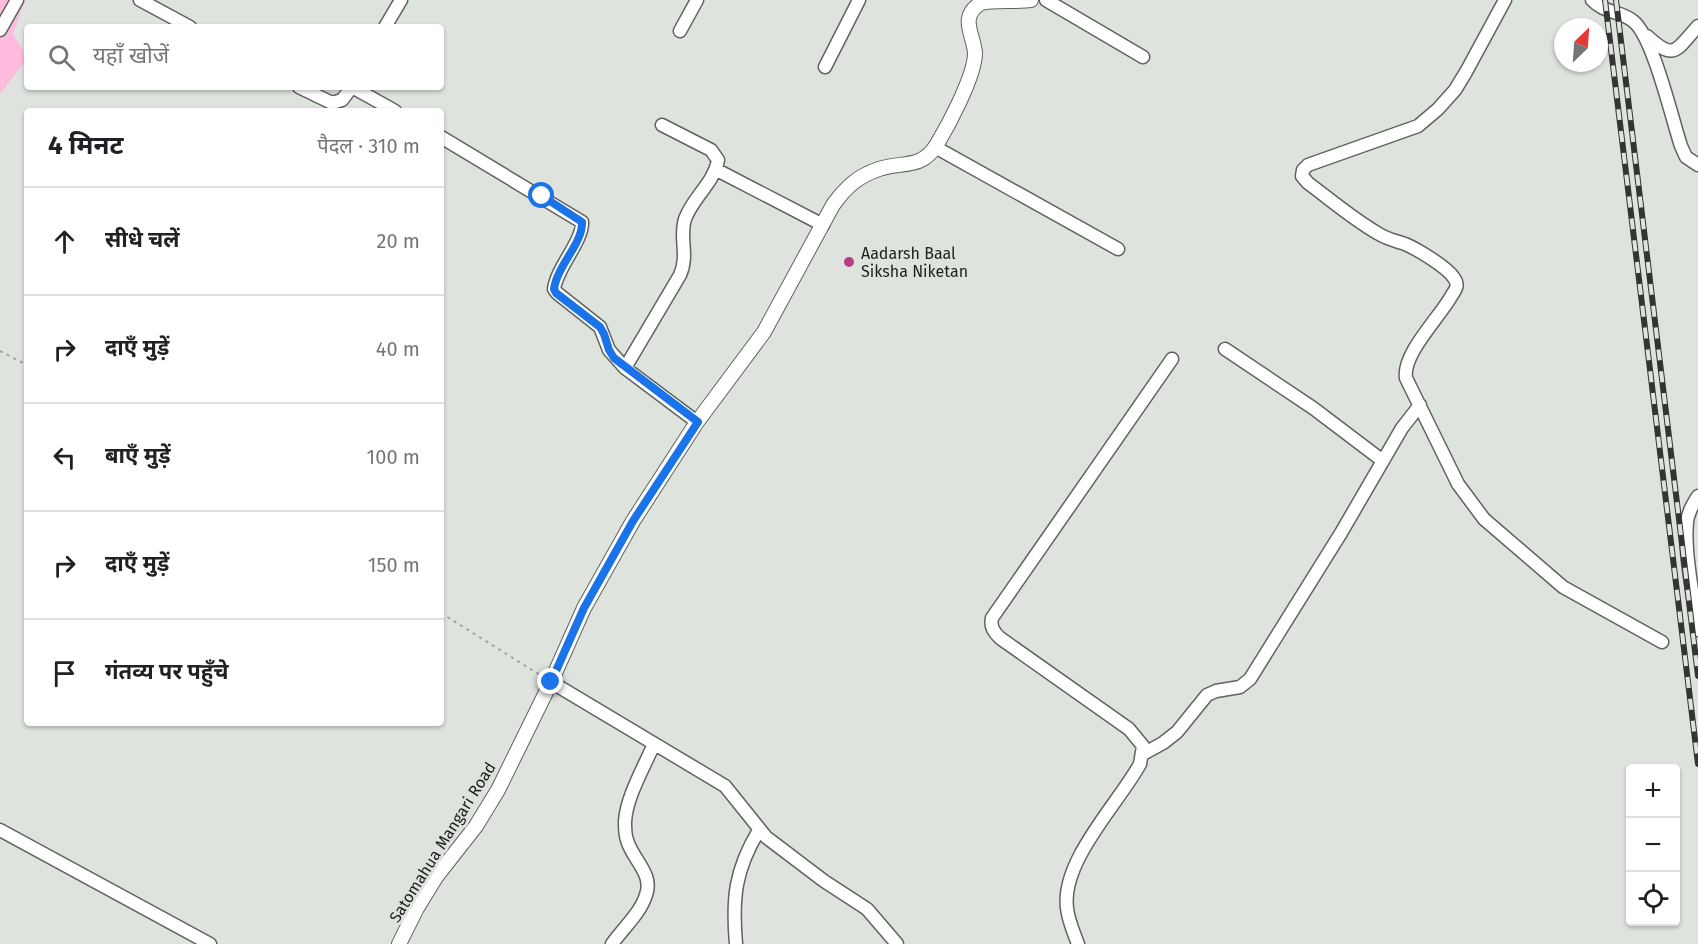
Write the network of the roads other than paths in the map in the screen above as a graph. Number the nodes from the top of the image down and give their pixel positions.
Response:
1 (17, 0) edge
2 (140, 0) edge
3 (401, 0) edge
4 (697, 0) edge
5 (860, 0) edge
6 (1031, 0) edge
7 (1046, 0) edge
8 (1505, 0) edge
9 (1592, 0) edge
10 (4, 15) edge
11 (184, 24) edge
12 (388, 24) edge
13 (1698, 26) edge
14 (1640, 29) junction
15 (0, 30) edge
16 (680, 31) dead end
17 (1143, 57) dead end
18 (825, 67) dead end
19 (305, 90) edge
20 (350, 90) edge
21 (357, 90) edge
22 (390, 108) edge
23 (662, 125) dead end
24 (444, 139) edge
25 (935, 147) junction
26 (1698, 165) edge
27 (717, 170) junction
28 (823, 225) junction
29 (1118, 249) dead end
30 (1225, 349) dead end
31 (1172, 359) dead end
32 (625, 368) junction
33 (1420, 405) junction
34 (698, 422) junction
35 (1383, 461) junction
36 (1698, 496) edge
37 (1698, 630) edge
38 (1662, 642) dead end
39 (551, 682) junction
40 (654, 744) junction
41 (1143, 754) junction
42 (0, 830) edge
43 (759, 830) junction
44 (210, 944) edge
45 (399, 944) edge
46 (612, 944) edge
47 (736, 944) edge
48 (897, 944) edge
49 (1078, 944) edge

1 - 10 street
2 - 11 street
3 - 12 street
4 - 16 street
5 - 18 street
6 - 25 street, Satomahua Mangari Road
7 - 17 street
8 - 33 street
9 - 14 street
10 - 15 street
13 - 14 street
14 - 26 street
19 - 20 street
21 - 22 street
23 - 27 street
24 - 32 street
25 - 28 street, Satomahua Mangari Road
25 - 29 street
27 - 28 street
27 - 32 street
28 - 34 street, Satomahua Mangari Road
30 - 35 street
31 - 41 street
32 - 34 street
33 - 35 street
33 - 38 street
34 - 39 street, Satomahua Mangari Road
35 - 41 street
36 - 37 street
39 - 40 street
39 - 45 street, Satomahua Mangari Road
40 - 43 street
40 - 46 street
41 - 49 street
42 - 44 street
43 - 47 street
43 - 48 street

